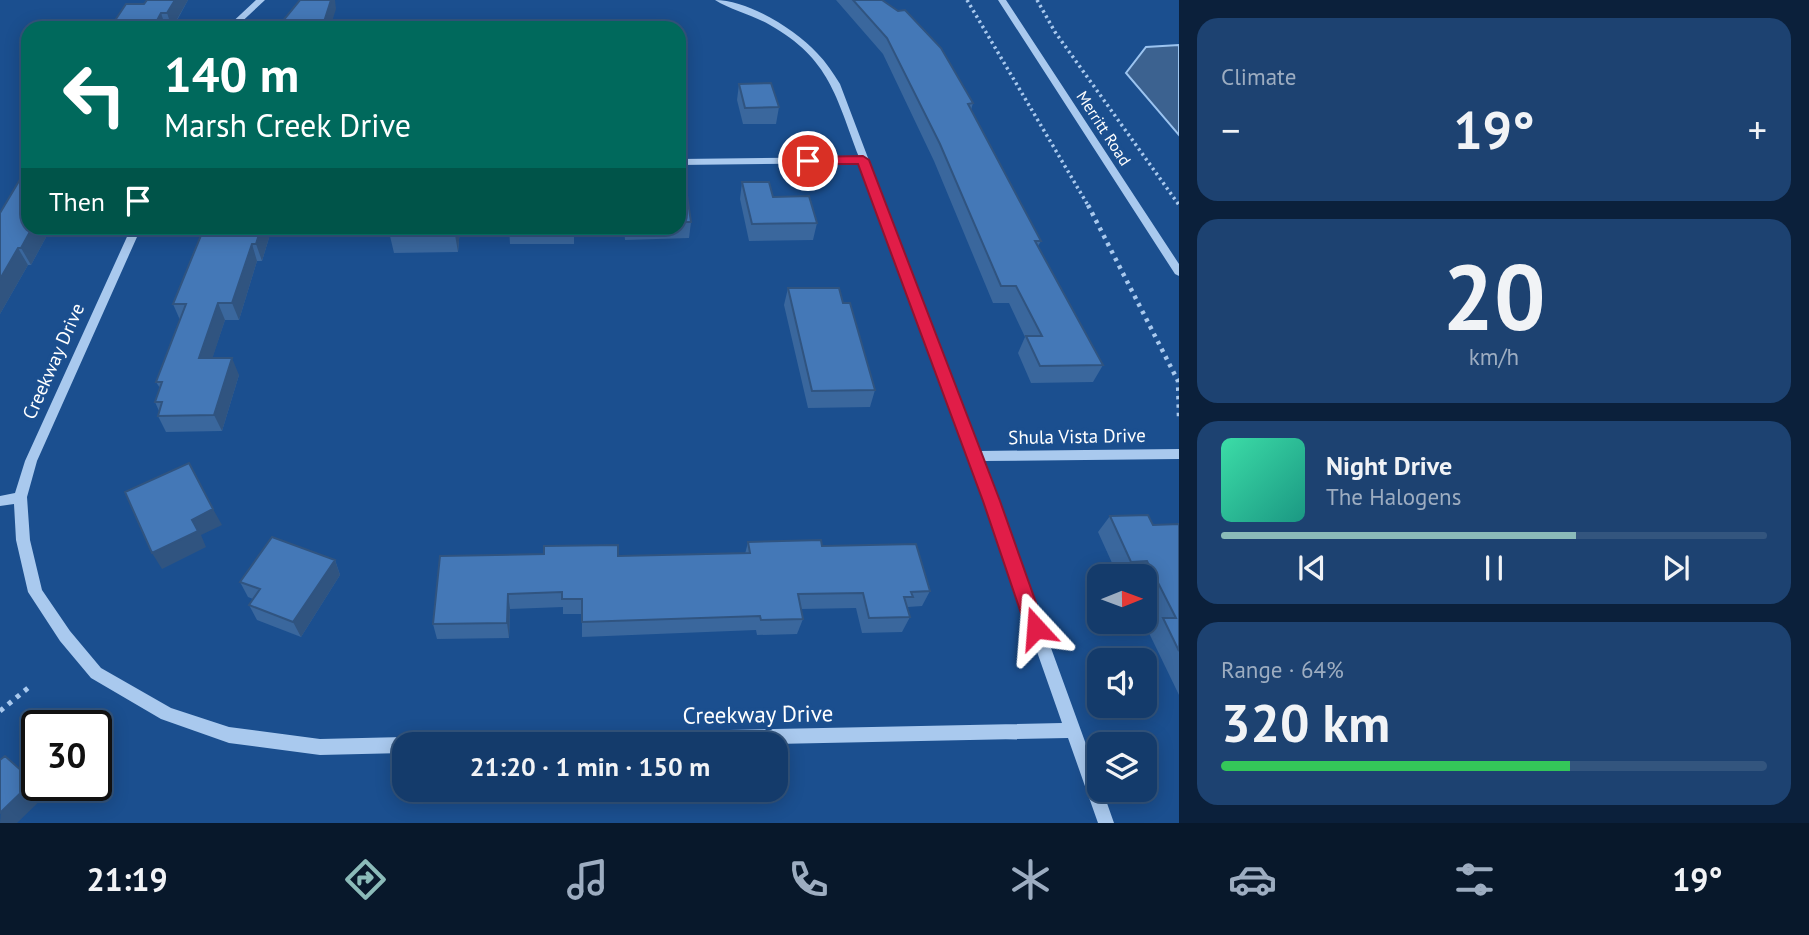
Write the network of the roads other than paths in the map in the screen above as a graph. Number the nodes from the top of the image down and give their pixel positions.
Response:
1 (261, 0) edge
2 (719, 0) edge
3 (1002, 0) edge
4 (238, 21) edge
5 (863, 160) junction
6 (686, 162) edge
7 (133, 235) edge
8 (1179, 272) edge
9 (1179, 454) edge
10 (975, 456) junction
11 (20, 497) junction
12 (0, 501) edge
13 (1072, 730) junction
14 (788, 736) edge
15 (392, 745) edge
16 (1106, 823) edge

1 - 4 street
2 - 5 street
3 - 8 street, Merritt Road
5 - 6 street
5 - 10 street
7 - 11 street, Creekway Drive
9 - 10 street, Shula Vista Drive
10 - 13 street
11 - 12 street
11 - 15 street, Creekway Drive
13 - 14 street, Creekway Drive
13 - 16 street

